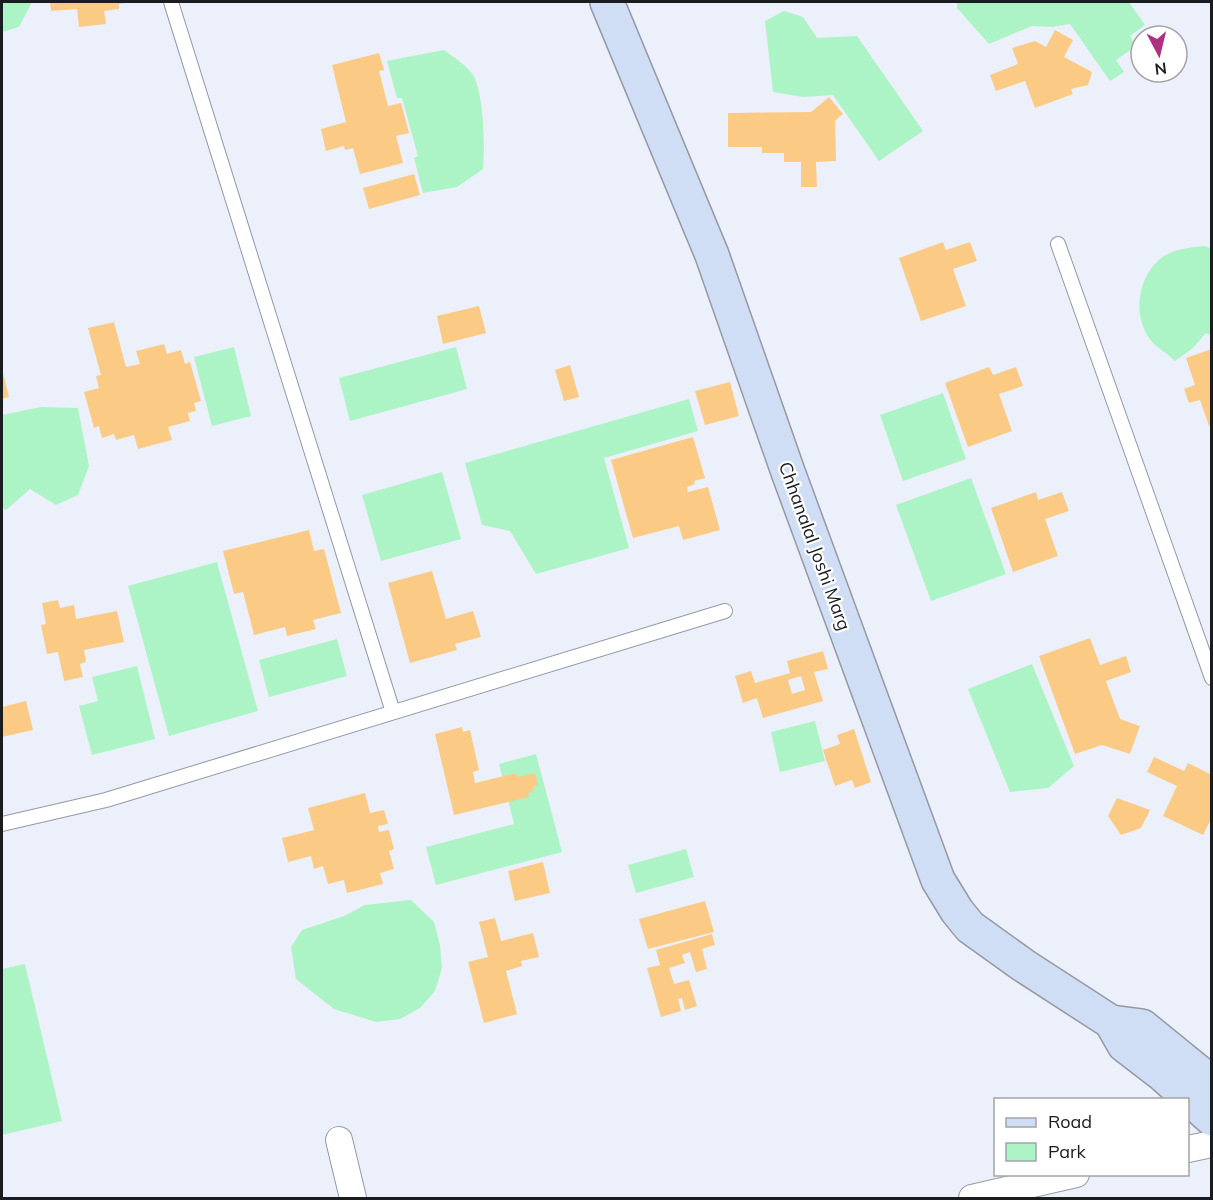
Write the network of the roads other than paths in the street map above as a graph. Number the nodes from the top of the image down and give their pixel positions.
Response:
1 (171, 2) edge
2 (607, 2) edge
3 (1058, 244) dead end
4 (726, 611) dead end
5 (1212, 678) edge
6 (393, 712) junction
7 (2, 824) edge
8 (1111, 1022) junction
9 (1212, 1083) edge
10 (1188, 1098) edge
11 (1189, 1099) edge
12 (1212, 1119) edge
13 (339, 1140) dead end
14 (1212, 1144) edge
15 (1189, 1149) edge
16 (1068, 1176) edge
17 (353, 1198) edge
18 (972, 1198) edge

1 - 6 lane
2 - 8 street, Chhanalal Joshi Marg
3 - 5 lane
4 - 6 lane
6 - 7 lane
8 - 9 street, Chhanalal Joshi Marg
8 - 10 street, Chhanalal Joshi Marg
11 - 12 street, Chhanalal Joshi Marg
13 - 17 street
14 - 15 street
16 - 18 street

